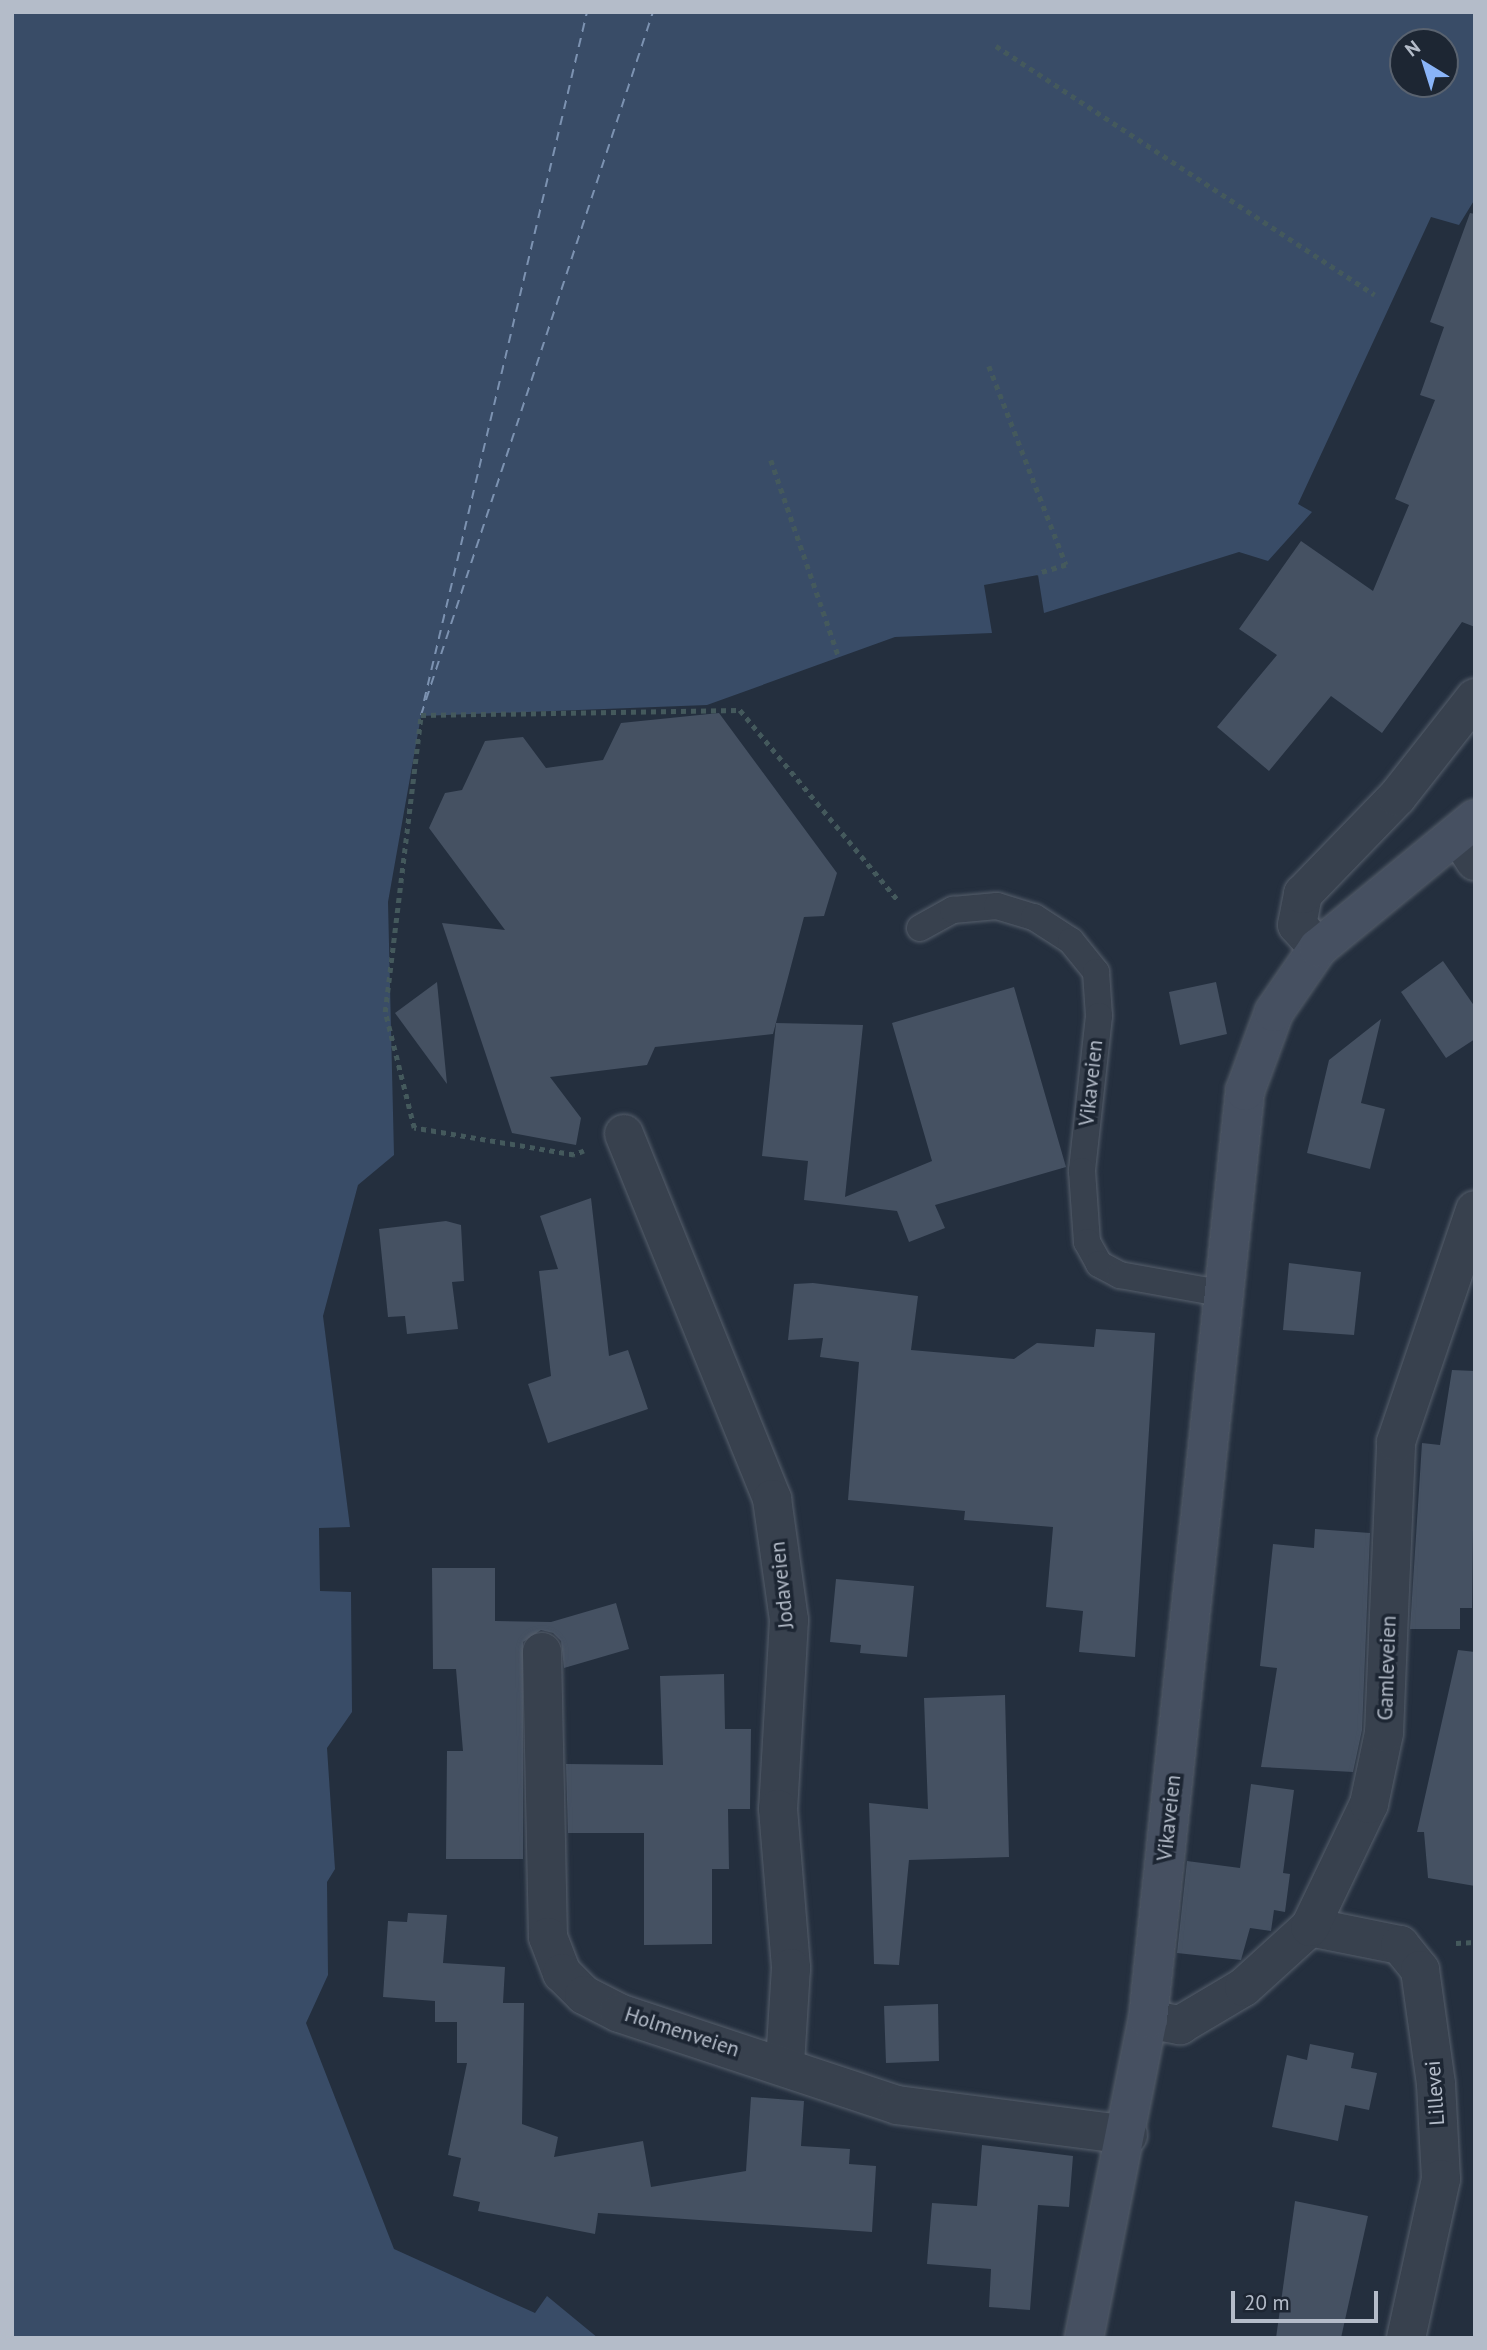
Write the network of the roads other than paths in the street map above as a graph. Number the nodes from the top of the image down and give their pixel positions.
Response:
1 (1475, 698) edge
2 (1469, 838) edge
3 (920, 928) road end
4 (1318, 948) junction
5 (624, 1135) road end
6 (1475, 1210) edge
7 (1226, 1294) junction
8 (542, 1652) dead end
9 (1310, 1927) junction
10 (1148, 2019) junction
11 (785, 2064) junction
12 (1128, 2135) junction
13 (1084, 2338) edge
14 (1406, 2338) edge

1 - 4 street
2 - 4 main road, Vikaveien
3 - 7 lane, Vikaveien
4 - 7 main road, Vikaveien
5 - 11 street, Jodaveien
6 - 9 street, Gamleveien
7 - 10 main road, Vikaveien
8 - 11 street, Holmenveien
9 - 10 street, Gamleveien
9 - 14 street, Lillevei
10 - 12 main road, Vikaveien
11 - 12 street, Holmenveien
12 - 13 main road, Vikaveien

